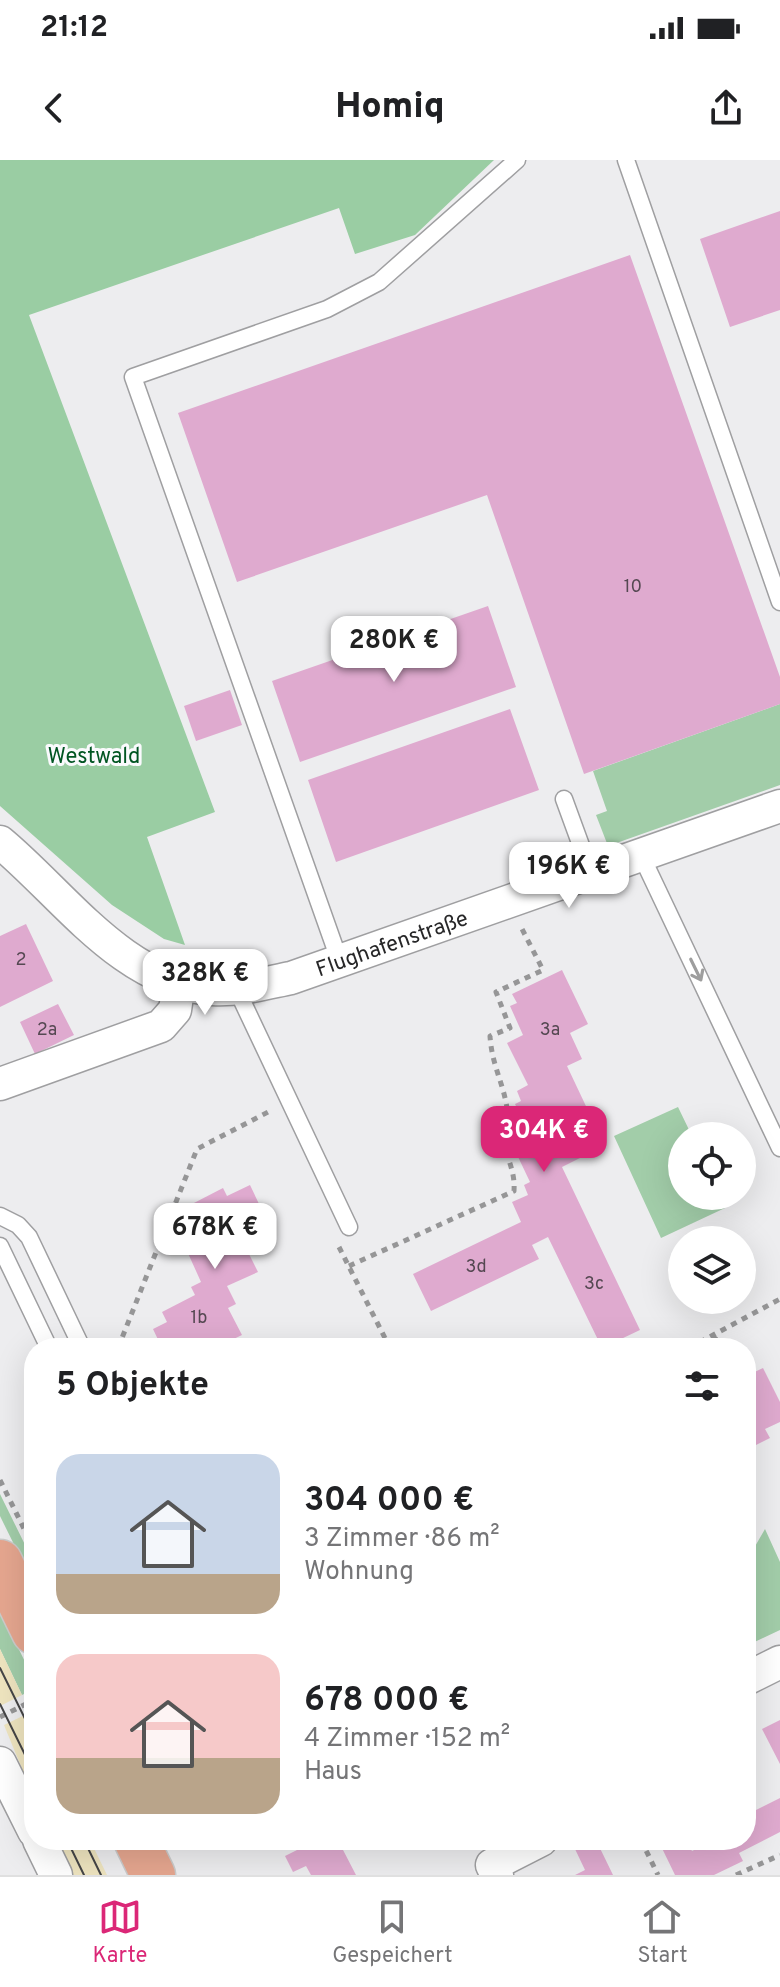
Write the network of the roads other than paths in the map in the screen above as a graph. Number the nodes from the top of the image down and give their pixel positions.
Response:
1 (517, 160) edge
2 (626, 160) edge
3 (780, 602) edge
4 (564, 799) dead end
5 (780, 806) edge
6 (0, 842) edge
7 (641, 855) junction
8 (591, 873) junction
9 (340, 962) junction
10 (179, 983) junction
11 (236, 988) junction
12 (0, 1084) edge
13 (780, 1148) edge
14 (0, 1216) edge
15 (349, 1227) dead end
16 (0, 1246) edge
17 (44, 1338) edge
18 (77, 1338) edge
19 (0, 1562) edge
20 (24, 1611) edge
21 (780, 1662) edge
22 (756, 1674) edge
23 (0, 1763) edge
24 (24, 1811) edge
25 (44, 1850) edge
26 (141, 1850) edge
27 (521, 1850) edge
28 (56, 1875) edge
29 (153, 1875) edge
30 (497, 1875) edge

1 - 9 lane
2 - 3 lane
4 - 8 lane
5 - 7 street, Flughafenstraße
6 - 10 street, Flughafenstraße
7 - 8 street, Flughafenstraße
7 -> 13 lane
8 - 9 street, Flughafenstraße
9 - 11 street, Flughafenstraße
10 - 11 street, Flughafenstraße
10 - 12 street
11 - 15 lane
14 - 18 lane
16 - 17 lane
19 - 20 main road
21 - 22 street
23 - 24 street
25 - 28 street
26 - 29 main road
27 - 30 street

